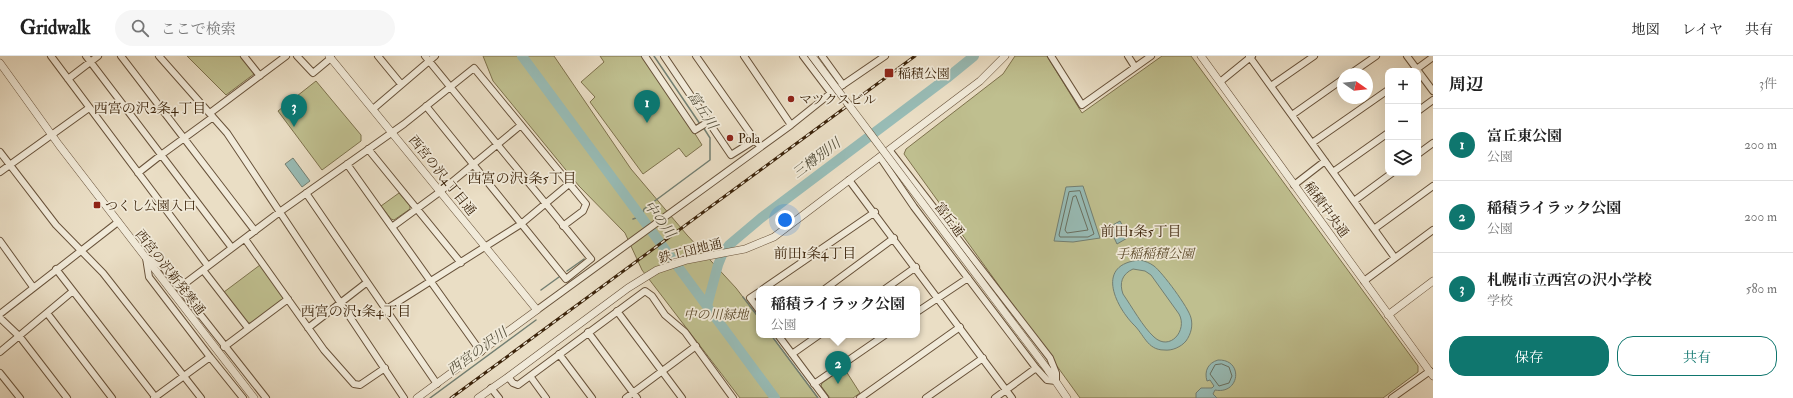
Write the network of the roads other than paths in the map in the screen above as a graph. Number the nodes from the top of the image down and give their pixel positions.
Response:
1 (51, 56) edge
2 (86, 56) edge
3 (98, 56) edge
4 (120, 56) edge
5 (159, 56) edge
6 (169, 56) edge
7 (244, 56) edge
8 (286, 56) edge
9 (297, 56) edge
10 (378, 56) edge
11 (435, 56) edge
12 (645, 56) edge
13 (696, 56) edge
14 (744, 56) edge
15 (803, 56) edge
16 (812, 56) edge
17 (822, 56) edge
18 (885, 56) edge
19 (1005, 56) edge
20 (1051, 56) edge
21 (1128, 56) edge
22 (1151, 56) edge
23 (1201, 56) edge
24 (1250, 56) edge
25 (1314, 56) edge
26 (1407, 56) edge
27 (330, 57) edge
28 (666, 57) edge
29 (1372, 57) edge
30 (1433, 57) edge
31 (427, 59) edge
32 (164, 61) junction
33 (91, 62) junction
34 (0, 63) edge
35 (1135, 67) junction
36 (1358, 68) edge
37 (1415, 68) edge
38 (1419, 68) edge
39 (260, 76) junction
40 (1421, 76) edge
41 (68, 79) junction
42 (1220, 82) junction
43 (1337, 83) edge
44 (402, 84) junction
45 (843, 85) junction
46 (1271, 86) junction
47 (450, 88) junction
48 (1433, 91) edge
49 (1385, 92) edge
50 (831, 93) junction
51 (1433, 100) edge
52 (426, 106) junction
53 (89, 108) junction
54 (373, 109) junction
55 (1421, 109) edge
56 (211, 115) junction
57 (1292, 115) junction
58 (707, 122) junction
59 (521, 125) junction
60 (792, 125) junction
61 (392, 132) junction
62 (51, 134) junction
63 (1385, 135) edge
64 (184, 138) junction
65 (755, 140) junction
66 (1312, 143) junction
67 (1433, 143) edge
68 (497, 146) junction
69 (760, 148) junction
70 (368, 149) junction
71 (890, 151) junction
72 (0, 152) edge
73 (1421, 152) edge
74 (161, 155) junction
75 (880, 157) junction
76 (1325, 161) junction
77 (347, 164) junction
78 (10, 165) junction
79 (473, 165) junction
80 (0, 172) edge
81 (1333, 172) junction
82 (138, 173) junction
83 (1388, 176) edge
84 (849, 180) junction
85 (569, 184) junction
86 (1294, 185) junction
87 (1433, 186) edge
88 (441, 191) junction
89 (306, 193) junction
90 (1354, 201) junction
91 (545, 205) junction
92 (417, 209) junction
93 (281, 211) junction
94 (875, 212) junction
95 (118, 222) junction
96 (521, 224) junction
97 (563, 226) junction
98 (392, 227) junction
99 (1374, 229) junction
100 (1433, 230) edge
101 (255, 231) junction
102 (894, 238) junction
103 (245, 239) junction
104 (0, 241) edge
105 (232, 248) junction
106 (486, 248) junction
107 (81, 250) junction
108 (146, 258) junction
109 (1395, 258) junction
110 (460, 263) junction
111 (916, 267) junction
112 (205, 268) junction
113 (56, 269) junction
114 (968, 278) junction
115 (1364, 281) junction
116 (431, 282) junction
117 (1433, 282) edge
118 (366, 283) junction
119 (33, 286) junction
120 (767, 286) edge
121 (829, 286) edge
122 (889, 286) edge
123 (179, 288) junction
124 (73, 291) junction
125 (756, 294) edge
126 (938, 298) junction
127 (288, 299) junction
128 (341, 303) junction
129 (756, 306) edge
130 (386, 310) junction
131 (537, 310) junction
132 (920, 310) edge
133 (617, 312) junction
134 (47, 313) junction
135 (0, 314) edge
136 (1388, 315) junction
137 (0, 318) edge
138 (960, 327) junction
139 (248, 328) junction
140 (308, 328) junction
141 (588, 332) junction
142 (20, 337) junction
143 (780, 338) edge
144 (815, 338) edge
145 (881, 338) edge
146 (696, 346) junction
147 (224, 347) junction
148 (0, 352) edge
149 (481, 352) junction
150 (559, 354) junction
151 (792, 354) junction
152 (210, 357) junction
153 (983, 358) junction
154 (385, 368) junction
155 (1036, 368) junction
156 (662, 371) junction
157 (0, 372) edge
158 (1431, 374) edge
159 (184, 376) junction
160 (530, 376) junction
161 (508, 377) junction
162 (1056, 381) junction
163 (436, 384) junction
164 (814, 384) junction
165 (492, 388) junction
166 (1006, 390) junction
167 (635, 395) edge
168 (20, 398) edge
169 (67, 398) edge
170 (112, 398) edge
171 (155, 398) edge
172 (201, 398) edge
173 (243, 398) edge
174 (254, 398) edge
175 (266, 398) edge
176 (404, 398) edge
177 (417, 398) edge
178 (478, 398) edge
179 (499, 398) edge
180 (546, 398) edge
181 (592, 398) edge
182 (626, 398) edge
183 (682, 398) edge
184 (733, 398) edge
185 (825, 398) edge
186 (860, 398) edge
187 (926, 398) edge
188 (995, 398) edge
189 (1012, 398) edge
190 (1068, 398) edge
191 (1392, 398) edge

1 - 41 street
2 - 33 street
3 - 33 street
4 - 64 street
5 - 32 street
6 - 32 street
7 - 39 street
8 - 39 street
9 - 27 street
10 - 44 street
11 - 31 street
12 - 58 street
13 - 65 street
14 - 60 street
15 - 50 street
16 - 162 street, 富丘通, bridge
17 - 45 street
18 - 45 street
19 - 71 street, 鉄工団地通
20 - 35 street
21 - 35 street
22 - 35 street
23 - 42 street, 稲積中央通
24 - 42 street
24 - 46 street
25 - 46 street
26 - 37 street
27 - 54 street, 西宮の沢4丁目通
28 - 58 street
29 - 36 street
30 - 38 street
31 - 44 street
31 - 47 street
32 - 56 street
33 - 41 street
33 - 74 street
34 - 62 street, 西宮の沢新発寒通
39 - 56 street
40 - 48 street
41 - 53 street
42 - 86 street, 稲積中央通
43 - 57 street
44 - 54 street
45 - 50 street
46 - 57 street
47 - 52 street
47 - 59 street
47 - 68 street
49 - 66 street
50 - 60 street
51 - 55 street
52 - 61 street
52 - 79 street
53 - 62 street
53 - 82 street
54 - 61 street, 西宮の沢4丁目通
56 - 64 street
56 - 93 street
57 - 66 street
58 - 65 street
59 - 68 street
59 - 85 street
60 - 69 street
61 - 70 street
61 - 88 street, 西宮の沢4丁目通
62 - 78 street
62 - 95 street, 西宮の沢新発寒通
63 - 81 street
64 - 74 street
64 - 101 street
65 - 69 street
66 - 76 street
67 - 73 street
68 - 79 street
68 - 91 street
69 - 131 street
70 - 77 street
70 - 92 street
71 - 75 street, 鉄工団地通
71 - 162 street
72 - 78 street
74 - 82 street
74 - 105 street
75 - 84 street, 鉄工団地通
75 - 114 street
76 - 81 street
76 - 86 street
77 - 89 street
77 - 98 street
78 - 80 street
78 - 107 street
79 - 88 street
79 - 96 street
81 - 90 street
82 - 112 street
83 - 90 street
84 - 94 street
84 - 161 street, 鉄工団地通
85 - 91 street
85 - 97 street
86 - 115 street, 稲積中央通
87 - 99 street
88 - 92 street
88 - 106 street, 西宮の沢4丁目通
89 - 93 street
89 - 118 street
90 - 99 street
91 - 96 street
91 - 97 street
92 - 98 street
92 - 110 street
93 - 101 street
93 - 128 street
94 - 102 street
94 - 120 street
95 - 107 street
95 - 108 street, 西宮の沢新発寒通
96 - 97 street
96 - 106 street
98 - 116 street
99 - 109 street
100 - 109 street
101 - 103 street
102 - 111 street
102 - 121 street
103 - 105 street
103 - 127 street
104 - 119 street
105 - 112 street
106 - 110 street
106 - 131 street, 西宮の沢4丁目通
107 - 113 street
107 - 159 street
108 - 123 street
108 - 152 street
108 - 174 street, 西宮の沢新発寒通
109 - 115 street
110 - 116 street
111 - 122 street
111 - 126 street
112 - 123 street
112 - 139 street
113 - 119 street
113 - 124 street
114 - 126 street
114 - 155 street
115 - 136 street, 稲積中央通
116 - 130 street
116 - 149 street
117 - 136 street
118 - 128 street
118 - 130 street
119 - 135 street
123 - 147 street
124 - 134 street
124 - 171 street
125 - 129 street
126 - 132 street
126 - 138 street
127 - 139 street
127 - 140 street
128 - 140 street
128 - 154 street
130 - 163 street
131 - 149 street
133 - 141 street
133 - 146 street
133 - 156 street
134 - 142 street
134 - 170 street
136 - 158 street, 稲積中央通
137 - 142 street
138 - 153 street
138 - 186 street
139 - 147 street
140 - 154 street
141 - 150 street
141 - 167 street
142 - 148 street
142 - 169 street
143 - 151 street
144 - 151 street
145 - 164 street
146 - 156 street
146 - 184 street
147 - 175 street
149 - 163 street
150 - 160 street
150 - 181 street
151 - 164 street
152 - 159 street
152 - 173 street
153 - 166 street
153 - 187 street
154 - 176 street
155 - 162 street
155 - 166 street
156 - 167 street
156 - 183 street
157 - 168 street
158 - 191 street
159 - 171 street
159 - 172 street
160 - 161 street
160 - 180 street
161 - 165 street, 鉄工団地通
162 - 190 street, 富丘通
163 - 177 street
164 - 185 street
165 - 178 street, 鉄工団地通
165 - 179 street
166 - 188 street
166 - 189 street
167 - 182 street

